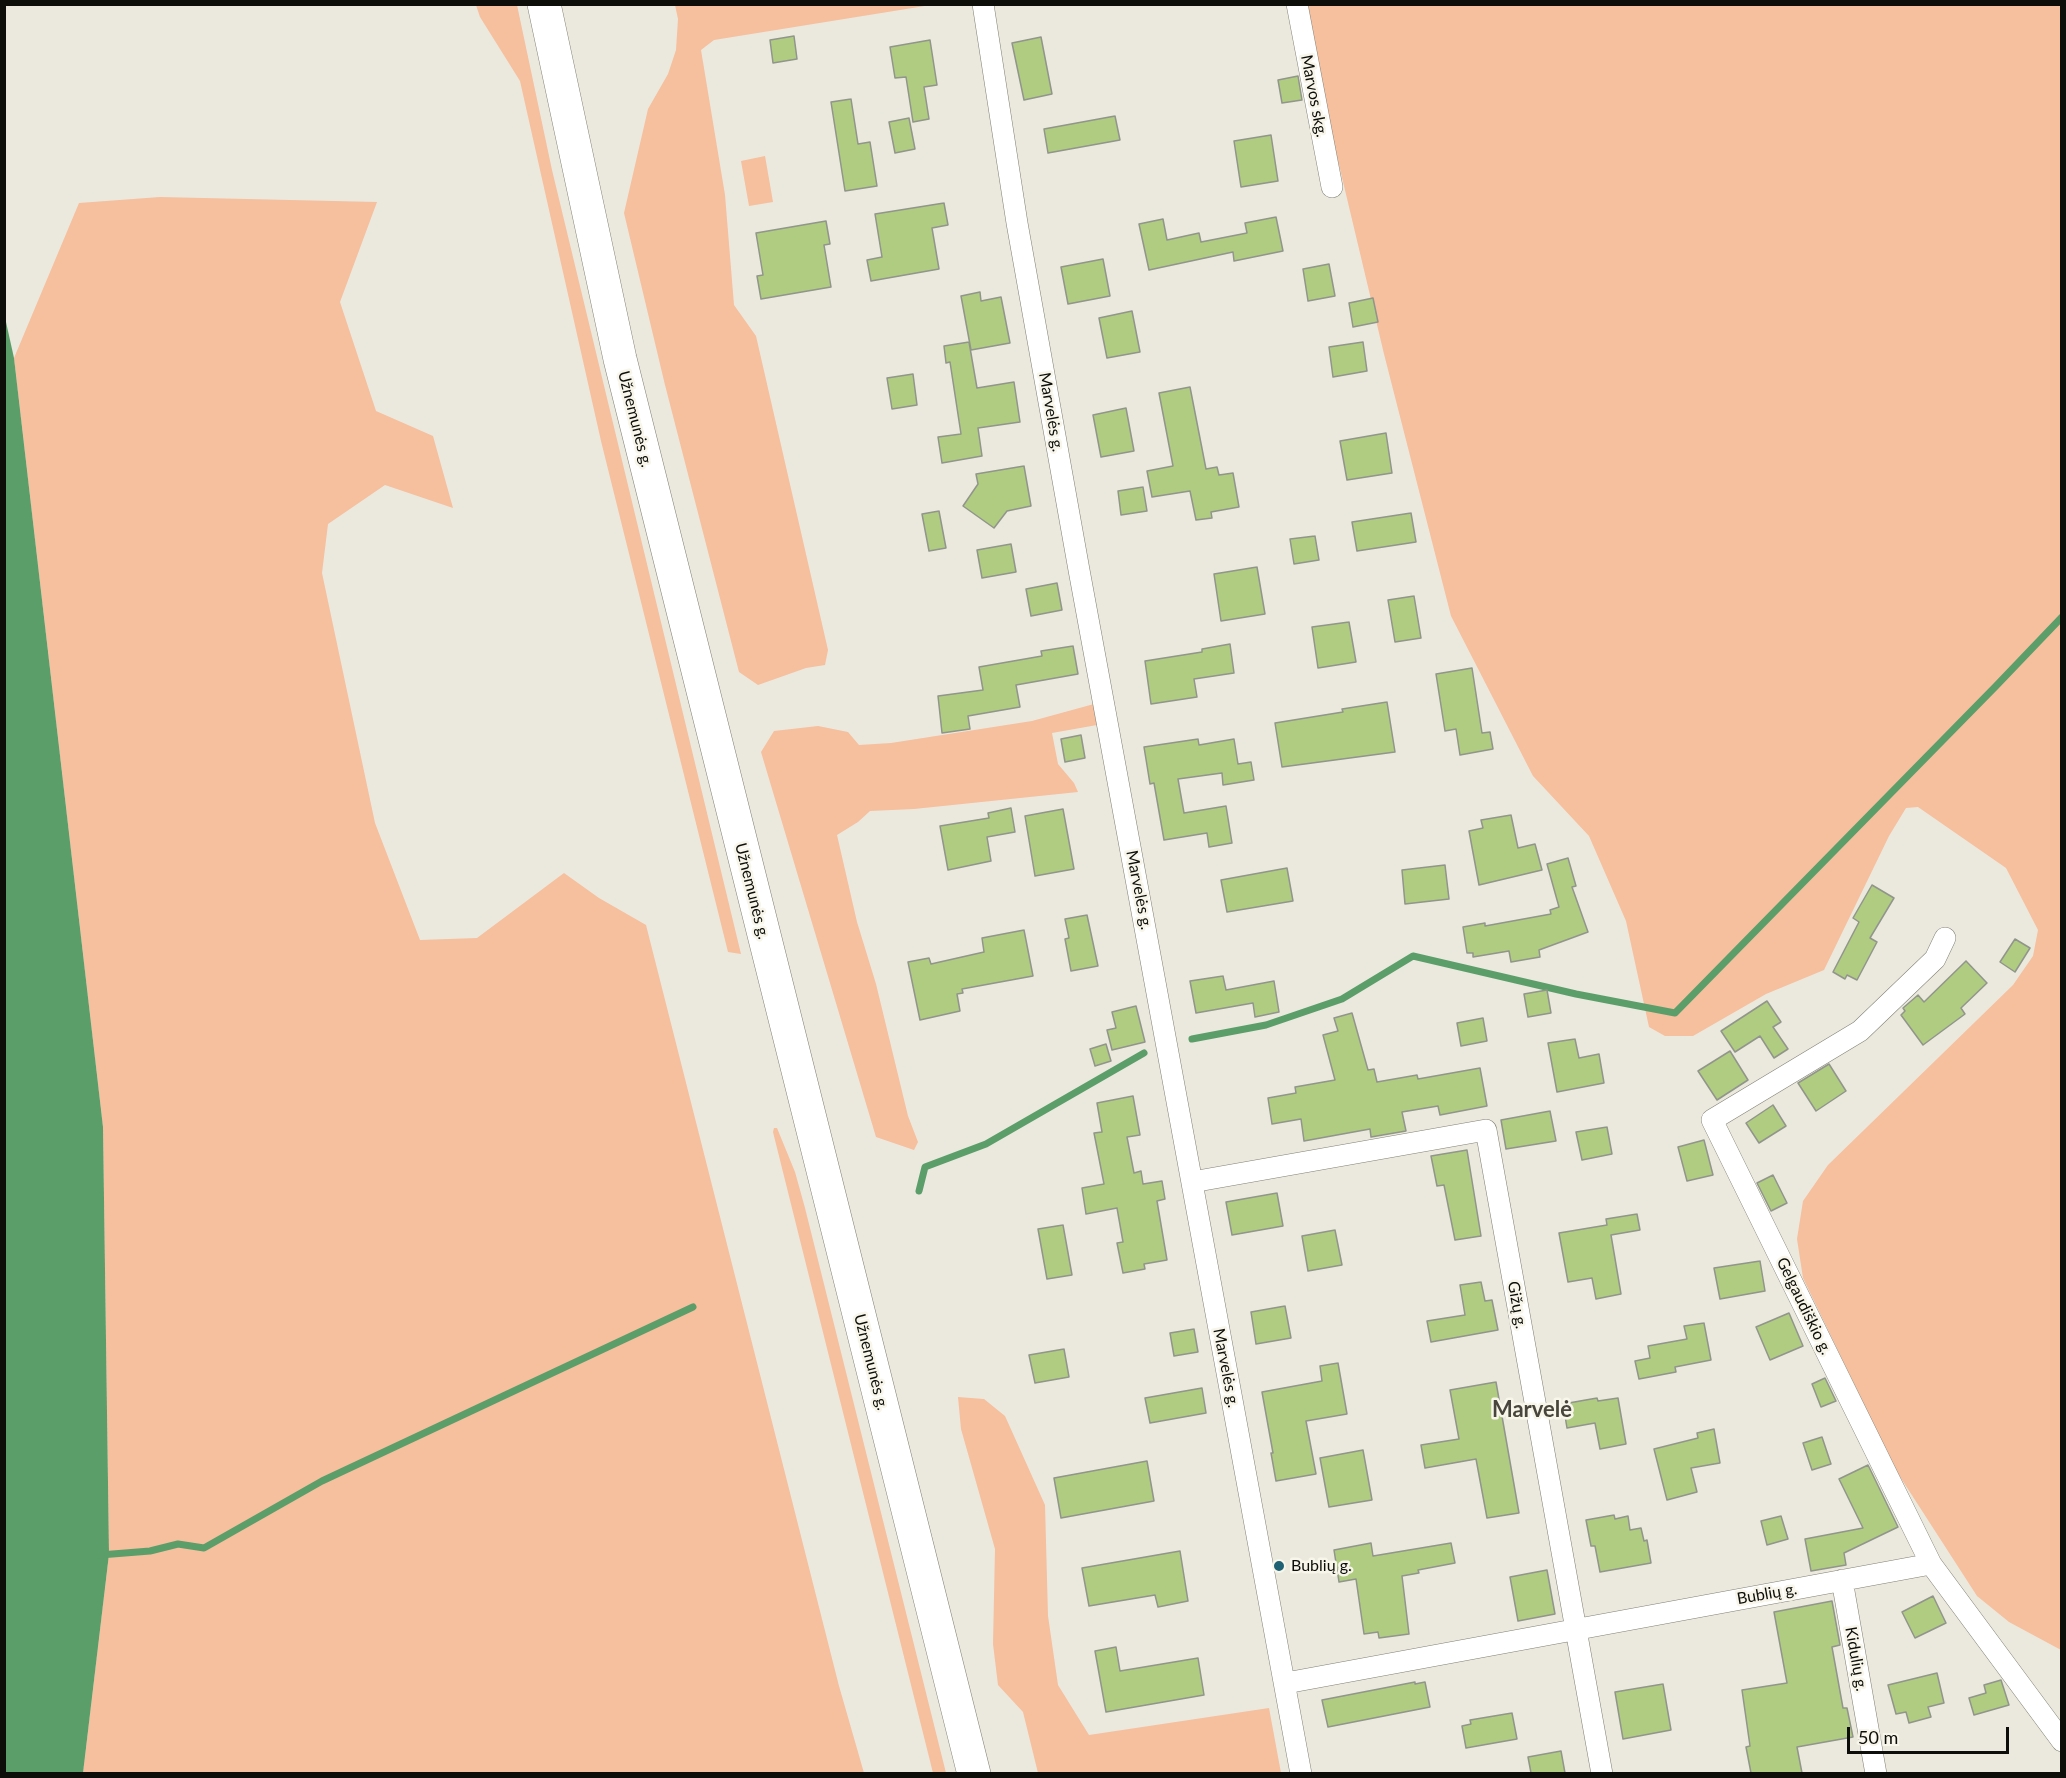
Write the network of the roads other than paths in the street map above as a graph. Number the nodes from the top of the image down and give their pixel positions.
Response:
1 (544, 4) edge
2 (983, 4) edge
3 (1297, 4) edge
4 (1332, 187) dead end
5 (1945, 938) dead end
6 (1191, 1182) junction
7 (1931, 1564) junction
8 (1842, 1580) junction
9 (1576, 1629) junction
10 (1286, 1683) junction
11 (2061, 1741) edge
12 (974, 1773) edge
13 (1301, 1773) edge
14 (1602, 1773) edge
15 (1876, 1773) edge

1 - 12 main road, Užnemunės g.
2 - 6 street, Marvelės g.
3 - 4 street, Marvos skg.
5 - 7 street, Gelgaudiškio g.
6 - 9 street, Gižų g.
6 - 10 street, Marvelės g.
7 - 8 street, Bublių g.
7 - 11 street, Gelgaudiškio g.
8 - 9 street, Bublių g.
8 - 15 street, Kidulių g.
9 - 10 street, Bublių g.
9 - 14 street, Gižų g.
10 - 13 street, Marvelės g.

